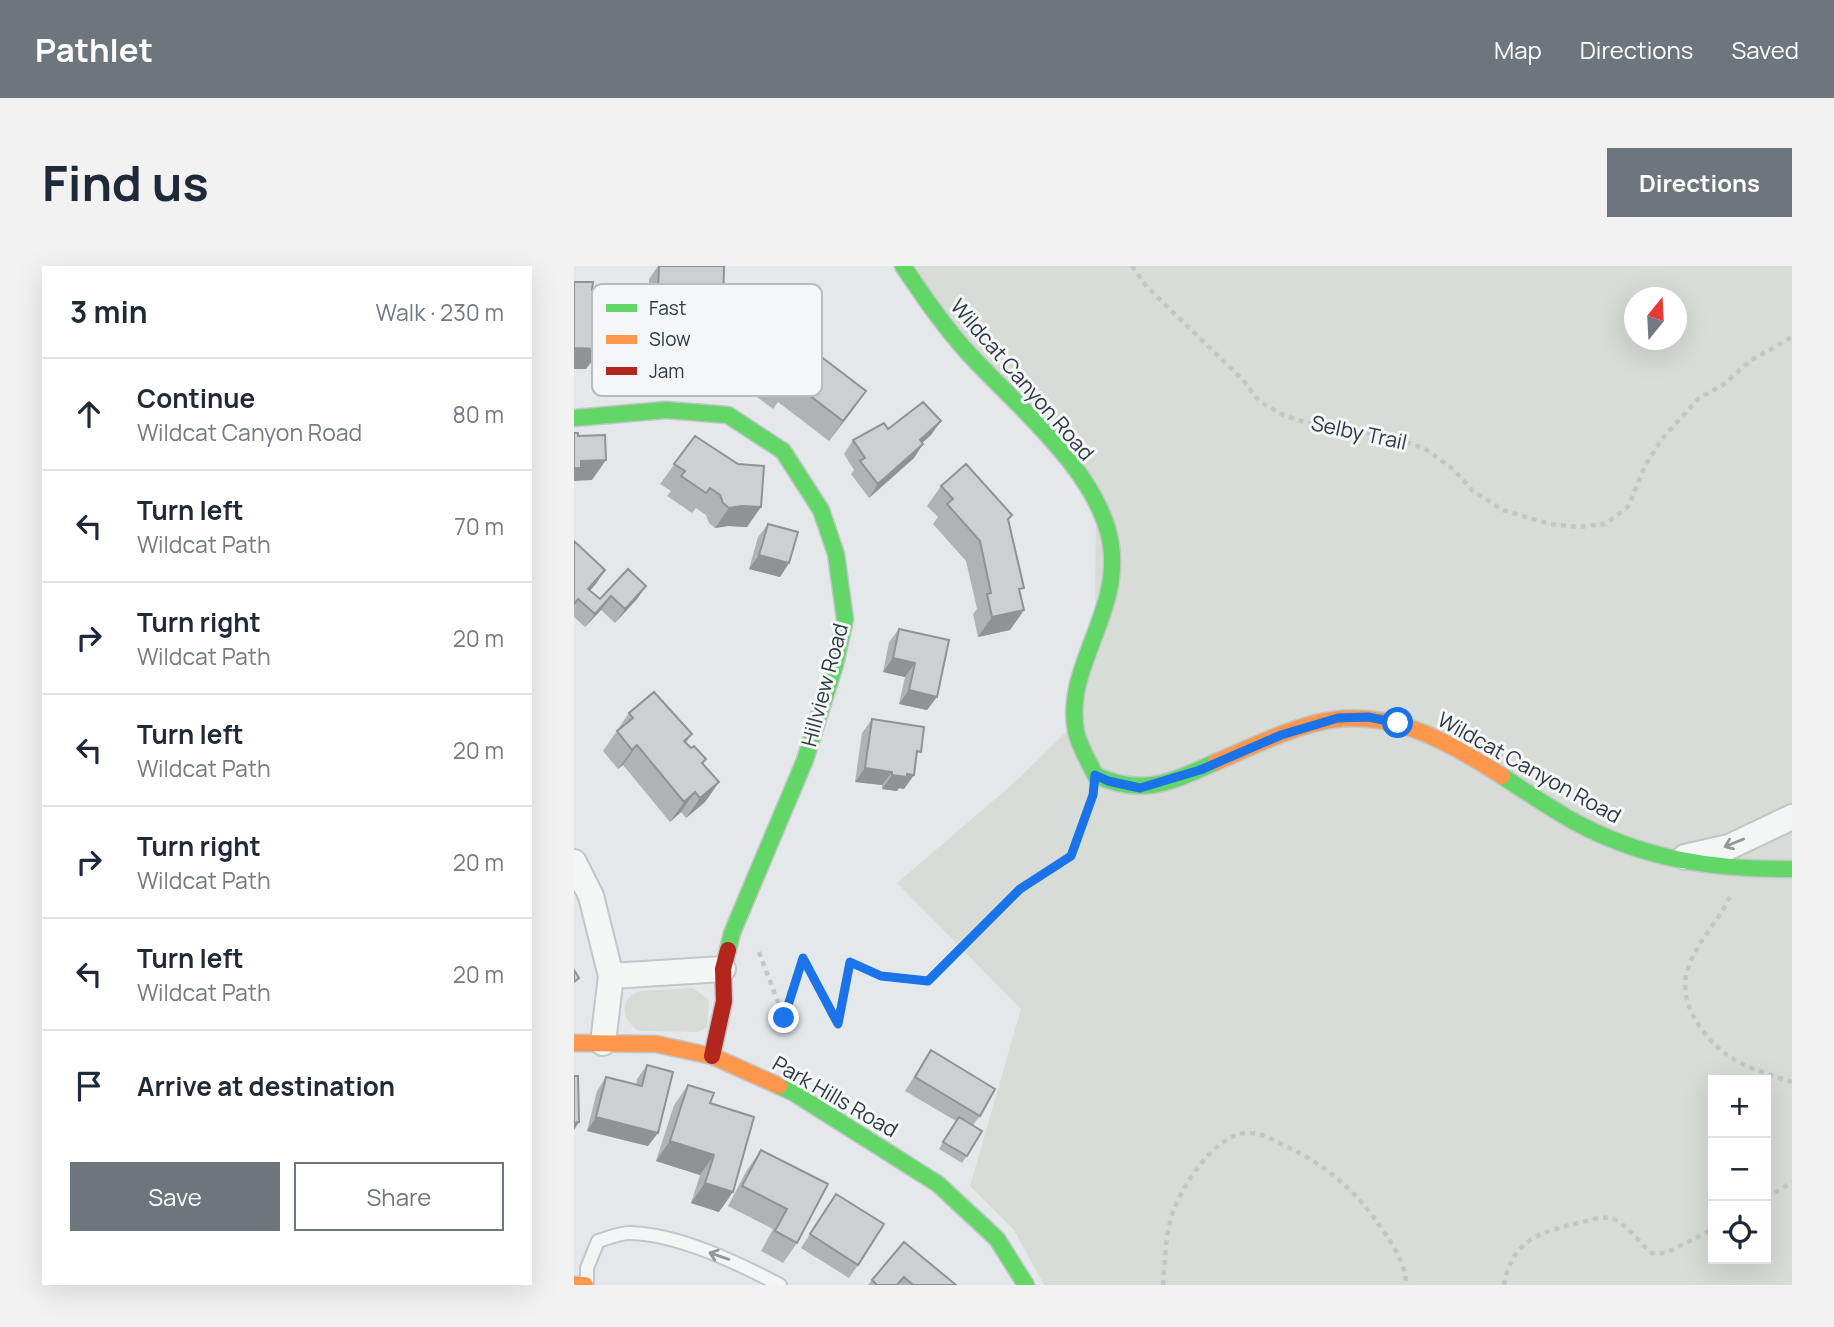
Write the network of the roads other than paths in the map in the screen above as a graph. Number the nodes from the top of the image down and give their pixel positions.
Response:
1 (902, 266) edge
2 (574, 418) edge
3 (1792, 817) edge
4 (1673, 860) junction
5 (574, 862) edge
6 (1792, 869) edge
7 (723, 969) junction
8 (611, 976) junction
9 (574, 1043) edge
10 (603, 1043) junction
11 (712, 1056) junction
12 (574, 1285) edge
13 (586, 1285) edge
14 (780, 1285) edge
15 (1026, 1285) edge

1 - 4 street, Wildcat Canyon Road
2 - 7 street, Hillview Road
3 -> 4 street
4 - 6 street, Wildcat Canyon Road
5 - 8 street
7 - 8 street
7 - 11 street, Hillview Road
8 - 10 street
9 - 10 street, Park Hills Road
10 - 11 street, Park Hills Road
11 - 15 street, Park Hills Road
12 - 13 street
14 -> 13 lane

